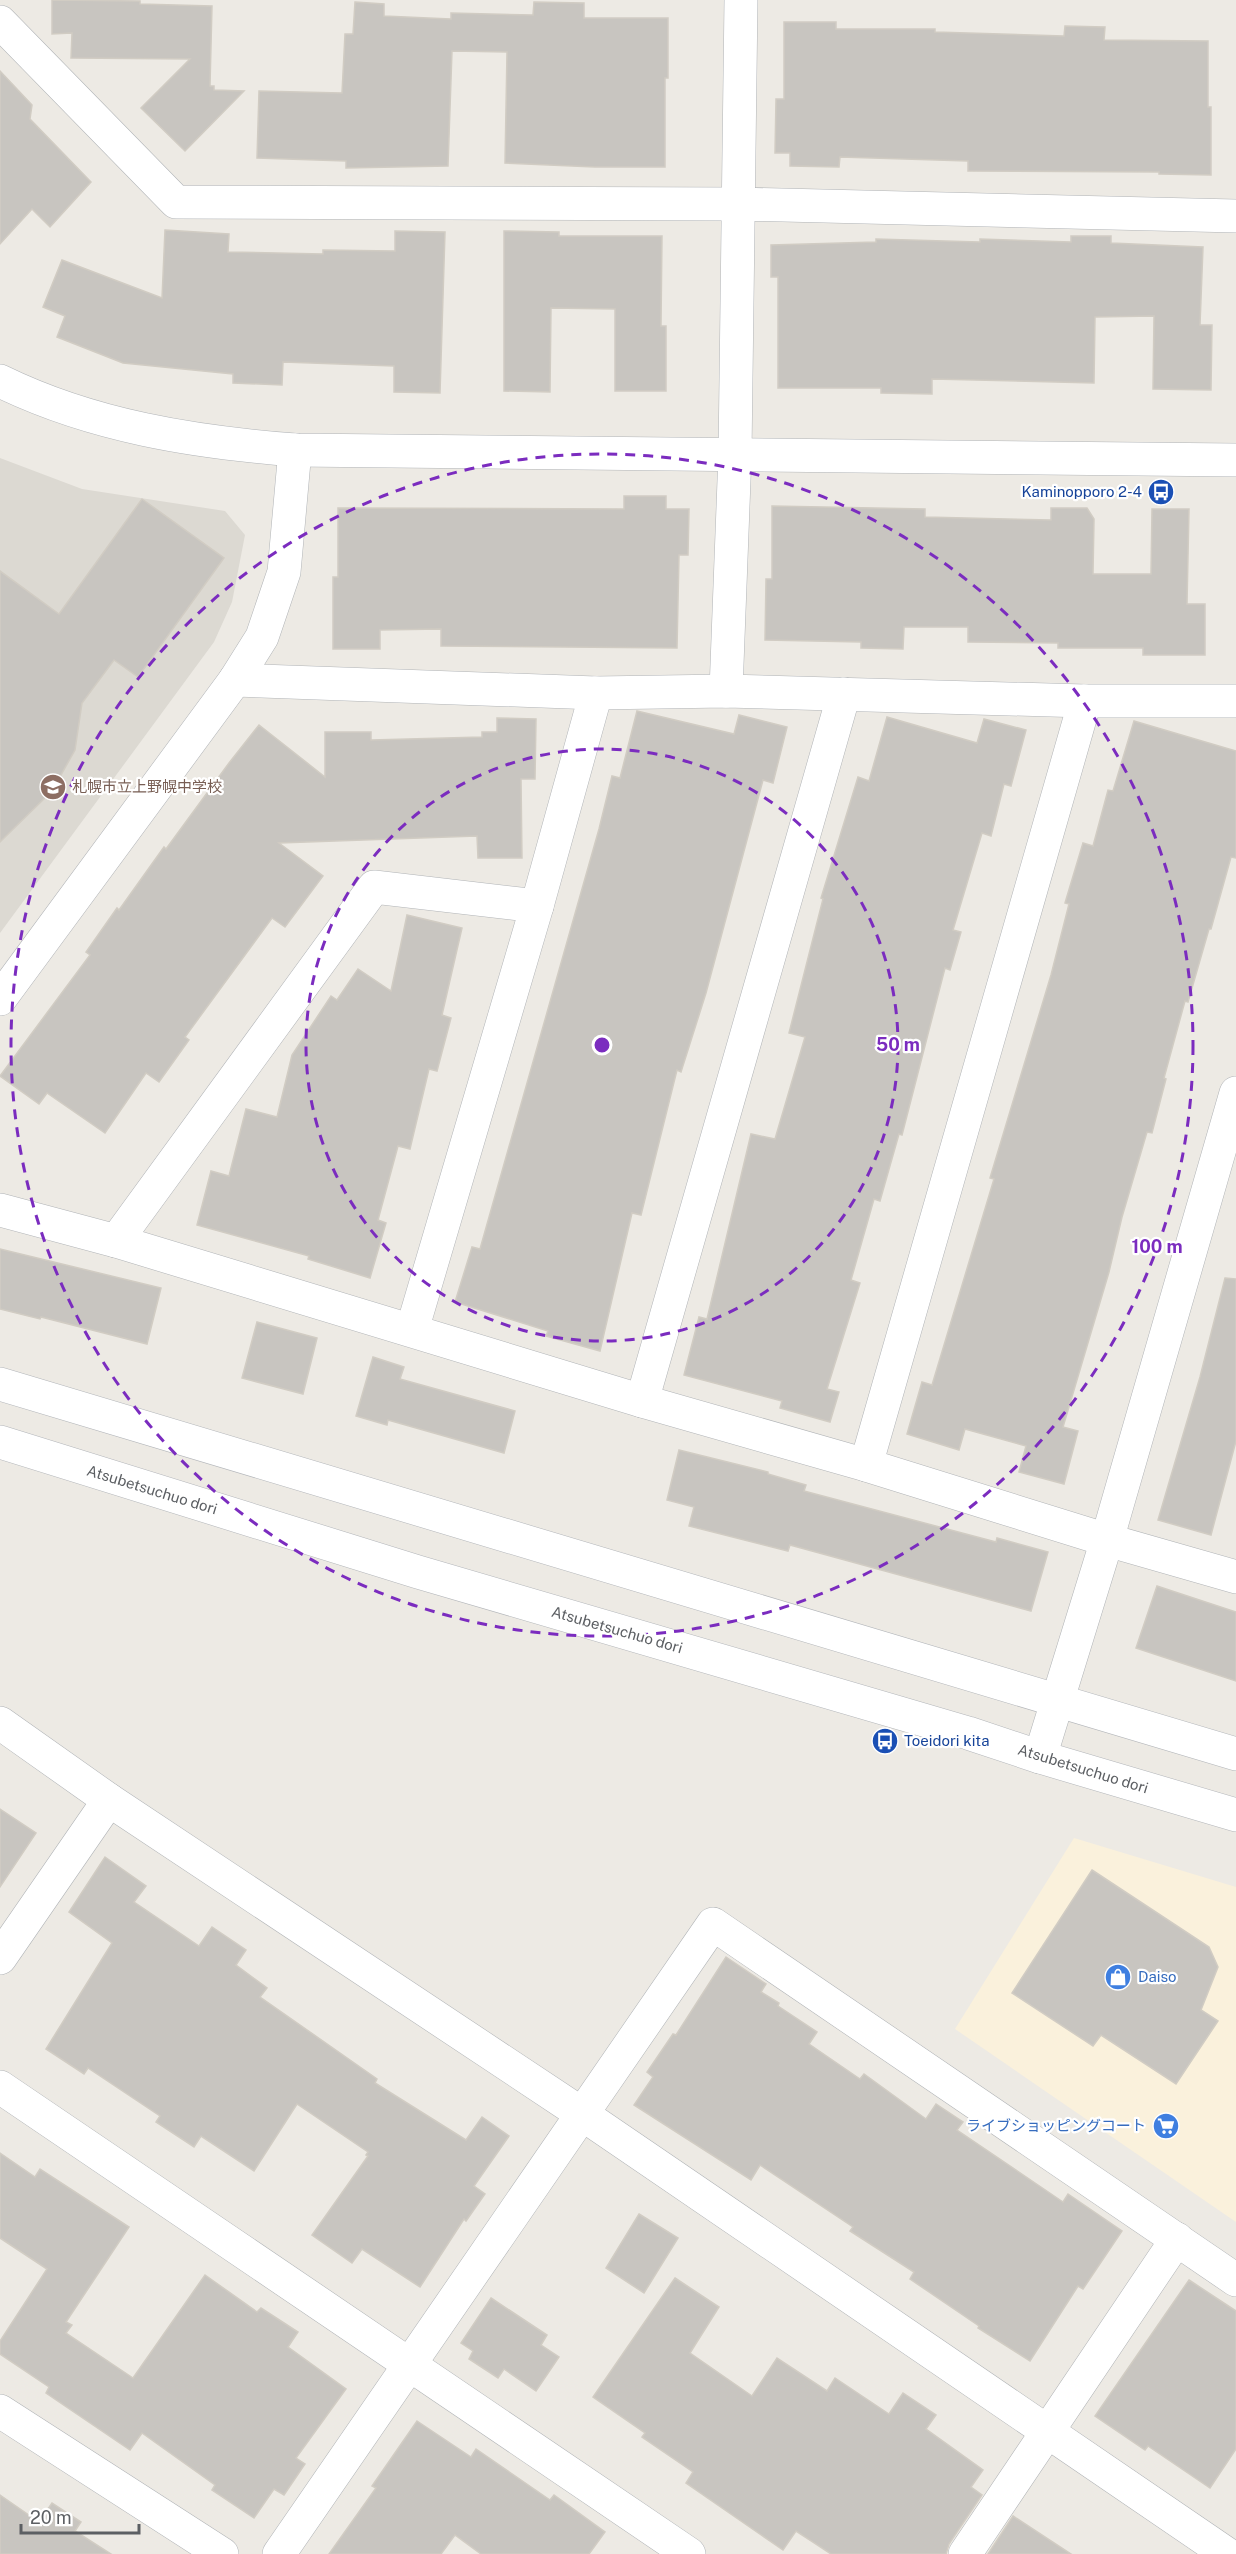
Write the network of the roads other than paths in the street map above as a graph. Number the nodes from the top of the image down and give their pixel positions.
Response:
1 (741, 0) edge
2 (0, 22) edge
3 (738, 204) junction
4 (1236, 216) edge
5 (0, 381) edge
6 (295, 450) junction
7 (735, 454) junction
8 (1236, 460) edge
9 (235, 680) junction
10 (726, 691) junction
11 (596, 693) junction
12 (844, 694) junction
13 (1085, 701) junction
14 (1236, 701) edge
15 (537, 906) junction
16 (0, 999) edge
17 (1236, 1093) edge
18 (0, 1210) edge
19 (116, 1241) junction
20 (412, 1330) junction
21 (0, 1384) edge
22 (642, 1401) junction
23 (0, 1442) edge
24 (866, 1465) junction
25 (1107, 1540) junction
26 (1236, 1577) edge
27 (1057, 1699) junction
28 (0, 1723) edge
29 (1236, 1754) edge
30 (1040, 1757) junction
31 (109, 1800) junction
32 (1236, 1815) edge
33 (0, 1958) edge
34 (0, 2087) edge
35 (582, 2114) junction
36 (1177, 2239) junction
37 (1236, 2280) edge
38 (409, 2366) junction
39 (0, 2411) edge
40 (1048, 2431) junction
41 (222, 2554) edge
42 (279, 2554) edge
43 (689, 2554) edge
44 (965, 2554) edge
45 (1227, 2554) edge

1 - 3 street
2 - 3 street
3 - 4 street
3 - 7 street
5 - 6 street
6 - 7 street
6 - 9 street
7 - 8 street
7 - 10 street
9 - 11 street
9 - 16 street
10 - 11 street
10 - 12 street
11 - 15 street
12 - 13 street
12 - 22 street
13 - 14 street
13 - 24 street
15 - 19 street
15 - 20 street
17 - 25 street
18 - 19 street
19 - 20 street
20 - 22 street
21 - 27 street
22 - 24 street
23 - 30 street, Atsubetsuchuo dori
24 - 25 street
25 - 26 street
25 - 27 street
27 - 29 street
27 - 30 street
28 - 31 street
30 - 32 street, Atsubetsuchuo dori
31 - 33 street
31 - 35 street
34 - 38 street
35 - 36 street
35 - 38 street
35 - 40 street
36 - 37 street
36 - 40 street
38 - 42 street
38 - 43 street
39 - 41 street
40 - 44 street
40 - 45 street

